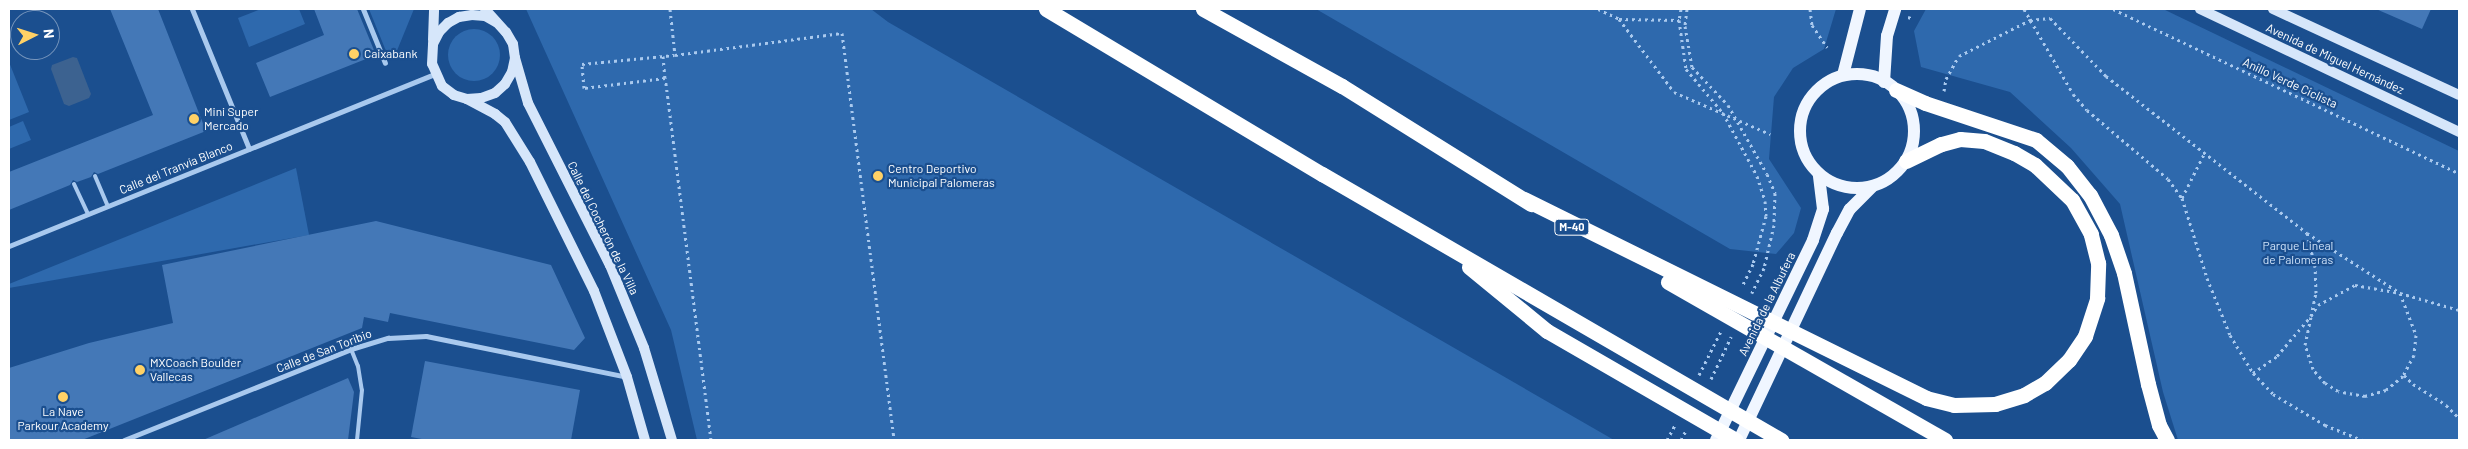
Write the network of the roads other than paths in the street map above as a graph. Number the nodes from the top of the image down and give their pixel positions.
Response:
1 (192, 9) edge
2 (363, 9) edge
3 (434, 9) edge
4 (485, 9) edge
5 (1046, 9) edge
6 (1203, 9) edge
7 (1860, 9) edge
8 (2200, 9) edge
9 (2273, 9) edge
10 (1894, 10) edge
11 (496, 22) junction
12 (433, 44) junction
13 (515, 58) junction
14 (385, 63) dead end
15 (434, 74) junction
16 (1843, 75) junction
17 (1890, 86) junction
18 (2459, 95) edge
19 (467, 99) junction
20 (2459, 132) edge
21 (249, 149) junction
22 (1906, 161) junction
23 (1819, 175) junction
24 (95, 176) dead end
25 (74, 184) dead end
26 (1872, 187) junction
27 (1524, 199) junction
28 (108, 206) junction
29 (88, 214) junction
30 (1433, 237) junction
31 (9, 246) edge
32 (350, 349) junction
33 (627, 377) junction
34 (124, 440) edge
35 (357, 440) edge
36 (645, 440) edge
37 (672, 440) edge
38 (1716, 440) edge
39 (1738, 440) edge
40 (1781, 440) edge
41 (1945, 440) edge
42 (2167, 440) edge

1 - 21 street
2 - 14 street
3 - 12 street
4 - 11 street
5 - 30 highway
6 - 27 highway, M-40
7 - 16 main road
8 - 20 street, Avenida de Miguel Hernández
9 - 18 street, Avenida de Miguel Hernández
10 - 17 main road
11 - 12 street
11 - 13 street
12 - 15 street
13 - 19 street
13 - 37 street, Calle del Cocherón de la Villa
15 - 19 street
15 - 21 street, Calle del Tranvía Blanco
16 - 17 main road
16 - 23 main road
17 - 22 main road
17 - 42 highway
19 - 33 street
21 - 28 street, Calle del Tranvía Blanco
22 - 26 main road
22 - 27 highway
23 - 26 main road
23 - 38 main road, Avenida de la Albufera
24 - 28 lane
25 - 29 lane
26 - 39 main road
27 - 41 highway, M-40
28 - 29 street, Calle del Tranvía Blanco
29 - 31 street, Calle del Tranvía Blanco
30 - 39 highway
30 - 40 highway
32 - 33 street, Calle de San Toribio
32 - 34 street, Calle de San Toribio
32 - 35 lane
33 - 36 street

